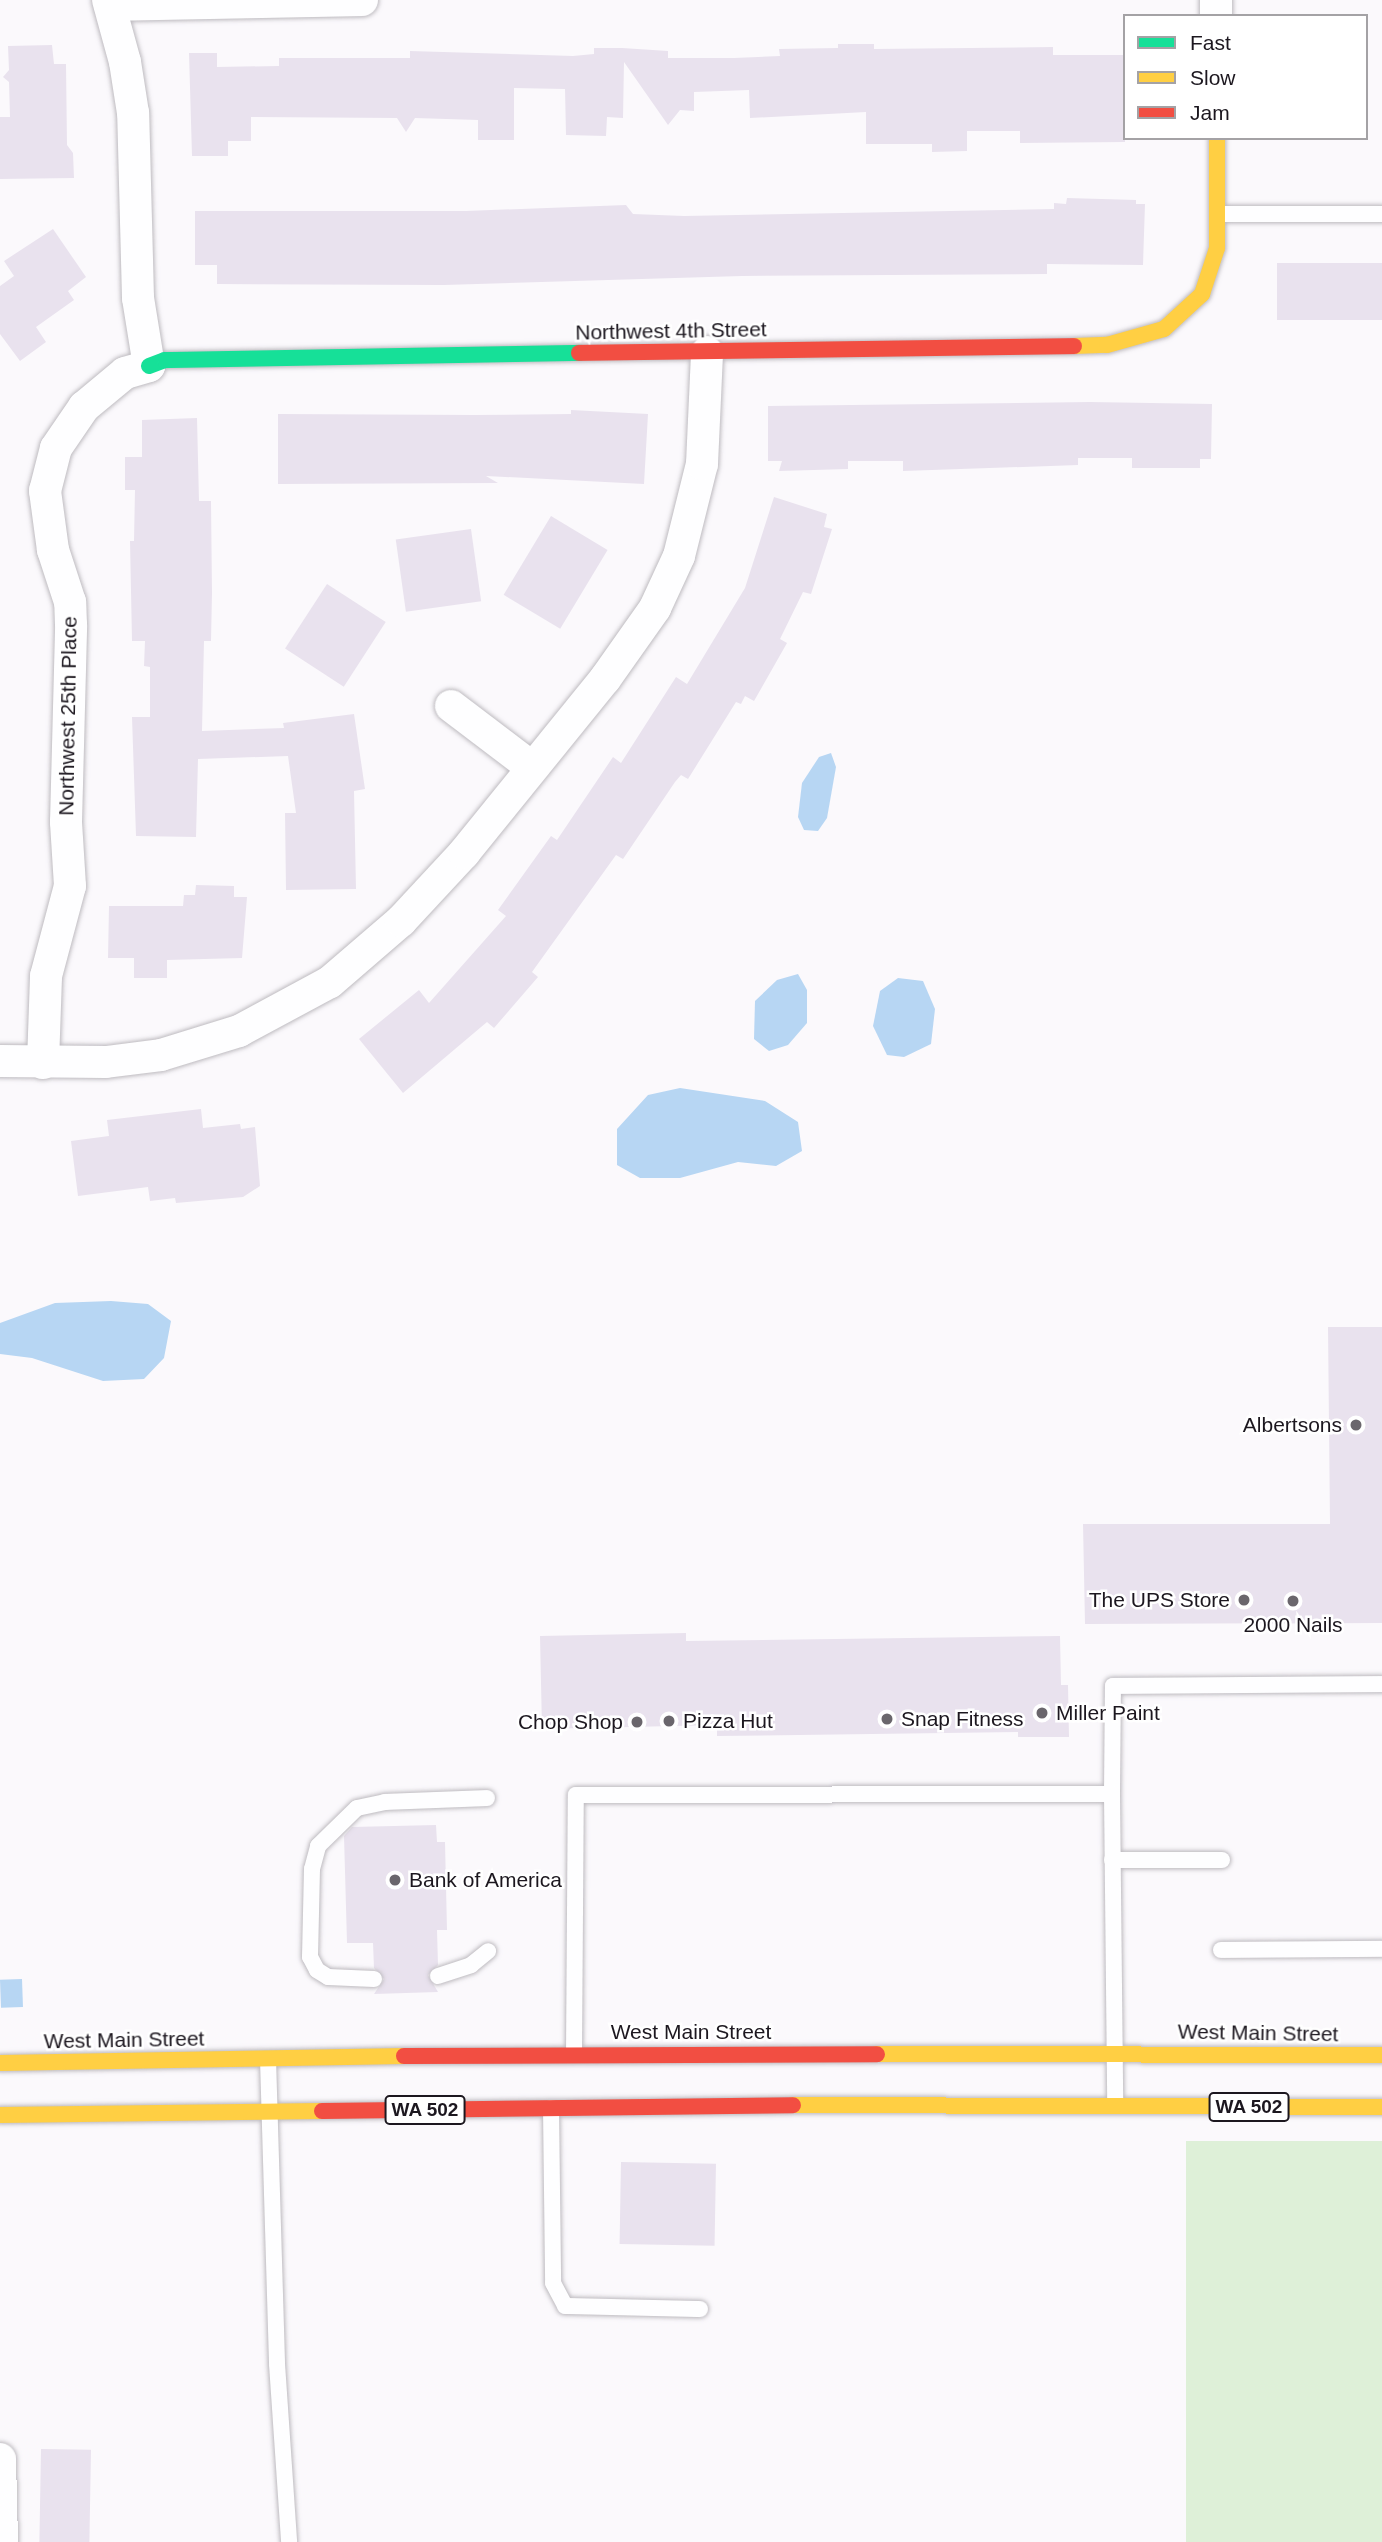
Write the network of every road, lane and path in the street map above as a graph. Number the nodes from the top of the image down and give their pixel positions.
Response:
1 (362, 0) edge
2 (249, 1) edge
3 (109, 3) edge
4 (1217, 140) edge
5 (1217, 214) junction
6 (1382, 214) edge
7 (707, 352) junction
8 (149, 366) junction
9 (450, 706) dead end
10 (530, 766) junction
11 (0, 1061) edge
12 (43, 1063) junction
13 (1382, 1684) edge
14 (1112, 1794) junction
15 (486, 1798) dead end
16 (1112, 1860) junction
17 (1222, 1860) dead end
18 (1382, 1949) edge
19 (1221, 1950) dead end
20 (488, 1951) dead end
21 (438, 1976) dead end
22 (374, 1979) dead end
23 (1115, 2052) junction
24 (574, 2054) junction
25 (1382, 2055) edge
26 (268, 2059) junction
27 (0, 2063) edge
28 (1115, 2106) junction
29 (1382, 2107) edge
30 (551, 2108) junction
31 (268, 2112) junction
32 (0, 2115) edge
33 (700, 2309) dead end
34 (0, 2459) edge
35 (2, 2542) edge
36 (289, 2542) edge

1 - 2 street
2 - 3 street
3 - 8 street
4 - 5 main road
5 - 6 lane
5 - 7 main road, Northwest 4th Street
7 - 8 main road, Northwest 4th Street
7 - 10 street
8 - 12 street, Northwest 25th Place
9 - 10 street
10 - 12 street
11 - 12 street
13 - 14 lane
14 - 16 lane
14 - 24 lane
15 - 22 lane
16 - 17 lane
16 - 23 lane
18 - 19 lane
20 - 21 lane
23 - 24 main road, West Main Street
23 - 25 main road, West Main Street
23 - 28 lane
24 - 26 main road, West Main Street
26 - 27 main road, West Main Street
26 - 31 lane
28 - 29 main road, WA 502
28 - 30 main road, WA 502
30 - 31 main road, WA 502
30 - 33 lane
31 - 32 main road, WA 502
31 - 36 lane
34 - 35 street

